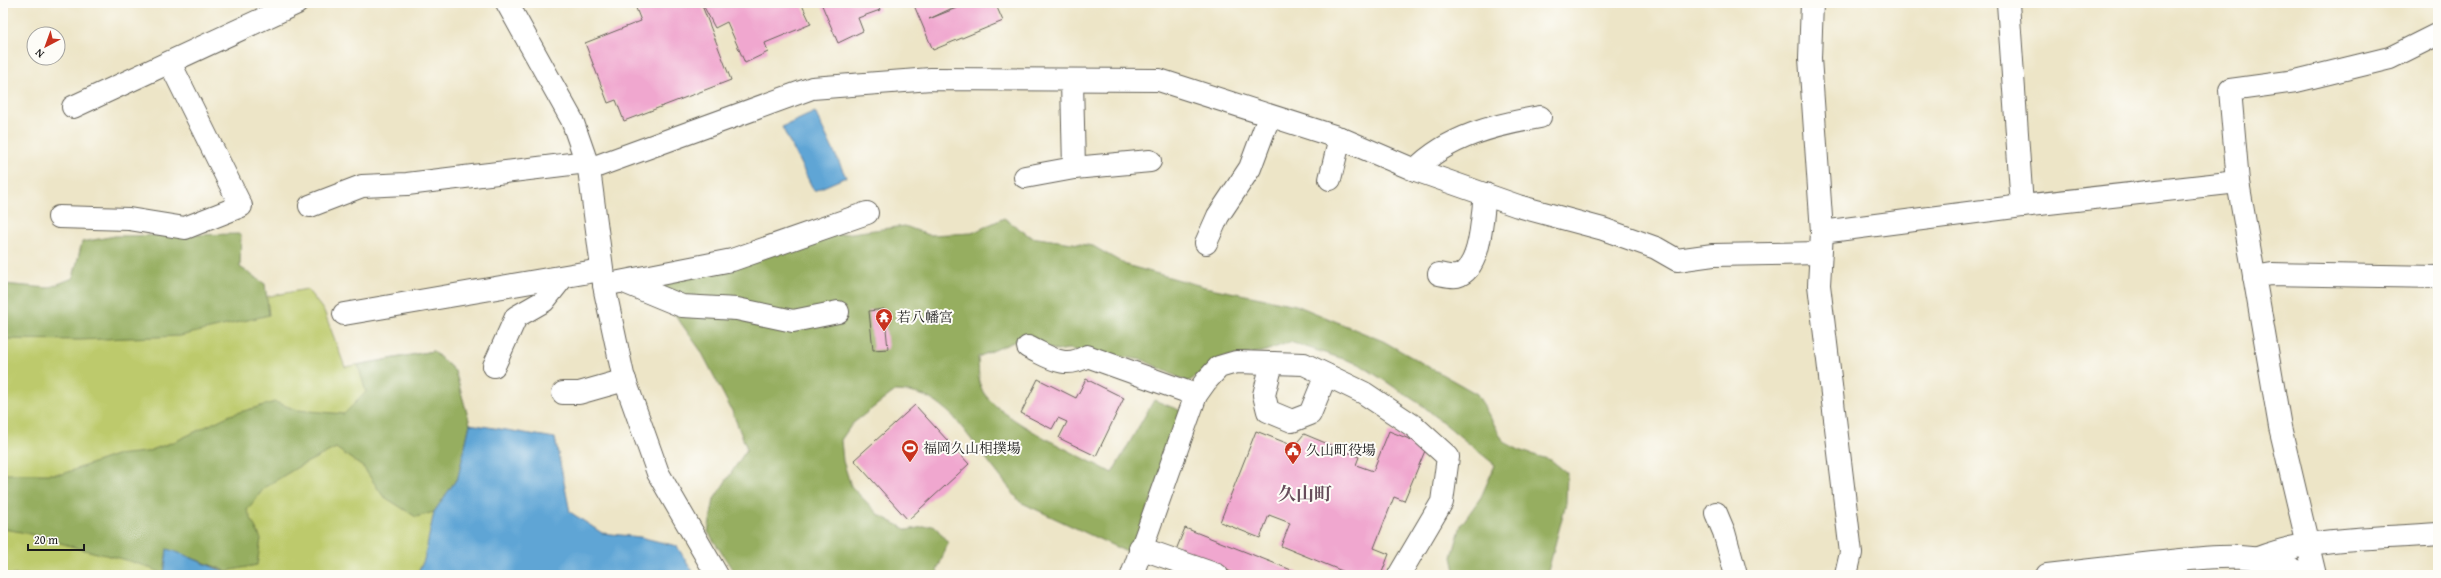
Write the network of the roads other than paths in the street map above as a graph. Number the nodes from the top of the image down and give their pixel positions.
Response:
1 (297, 3) edge
2 (507, 3) edge
3 (1812, 3) edge
4 (2008, 3) edge
5 (2438, 34) edge
6 (170, 63) junction
7 (1072, 81) junction
8 (73, 107) dead end
9 (1269, 117) junction
10 (1540, 117) dead end
11 (1340, 138) junction
12 (1150, 161) dead end
13 (588, 166) junction
14 (1074, 168) junction
15 (1415, 170) junction
16 (1025, 177) dead end
17 (1330, 179) dead end
18 (2238, 182) junction
19 (1485, 194) junction
20 (310, 206) dead end
21 (2022, 206) junction
22 (867, 213) dead end
23 (59, 217) dead end
24 (1821, 242) junction
25 (1206, 243) dead end
26 (1439, 274) dead end
27 (563, 277) junction
28 (2254, 277) junction
29 (2438, 277) edge
30 (610, 279) junction
31 (838, 312) dead end
32 (344, 314) dead end
33 (1028, 348) dead end
34 (1272, 363) junction
35 (494, 366) dead end
36 (1326, 375) junction
37 (625, 380) junction
38 (563, 393) dead end
39 (1196, 395) junction
40 (1716, 513) dead end
41 (2438, 534) edge
42 (2309, 544) junction
43 (1140, 548) junction
44 (2258, 558) junction
45 (717, 575) edge
46 (1132, 575) edge
47 (1217, 575) edge
48 (1399, 575) edge
49 (1736, 575) edge
50 (1846, 575) edge
51 (2047, 575) edge
52 (2304, 575) edge
53 (2315, 575) edge

1 - 6 street
2 - 13 street
3 - 24 street
4 - 21 street
5 - 18 street
6 - 8 street
6 - 23 street
7 - 9 street
7 - 13 street
7 - 14 street
9 - 11 street
9 - 25 street
10 - 15 street
11 - 15 street
11 - 17 street
12 - 14 street
13 - 20 street
13 - 30 street
14 - 16 street
15 - 19 street
18 - 21 street
18 - 28 street
19 - 24 street
19 - 26 street
21 - 24 street
22 - 30 street
24 - 50 street
27 - 30 street
27 - 32 street
27 - 35 street
28 - 29 street
28 - 42 street
30 - 31 street
30 - 37 street
33 - 39 street
34 - 36 street
34 - 36 street
34 - 39 street
36 - 48 street
37 - 38 street
37 - 45 street
39 - 43 street
40 - 49 street
41 - 42 street
42 - 44 street
42 - 53 street
43 - 46 street
43 - 47 street
44 - 51 street
44 - 52 street

